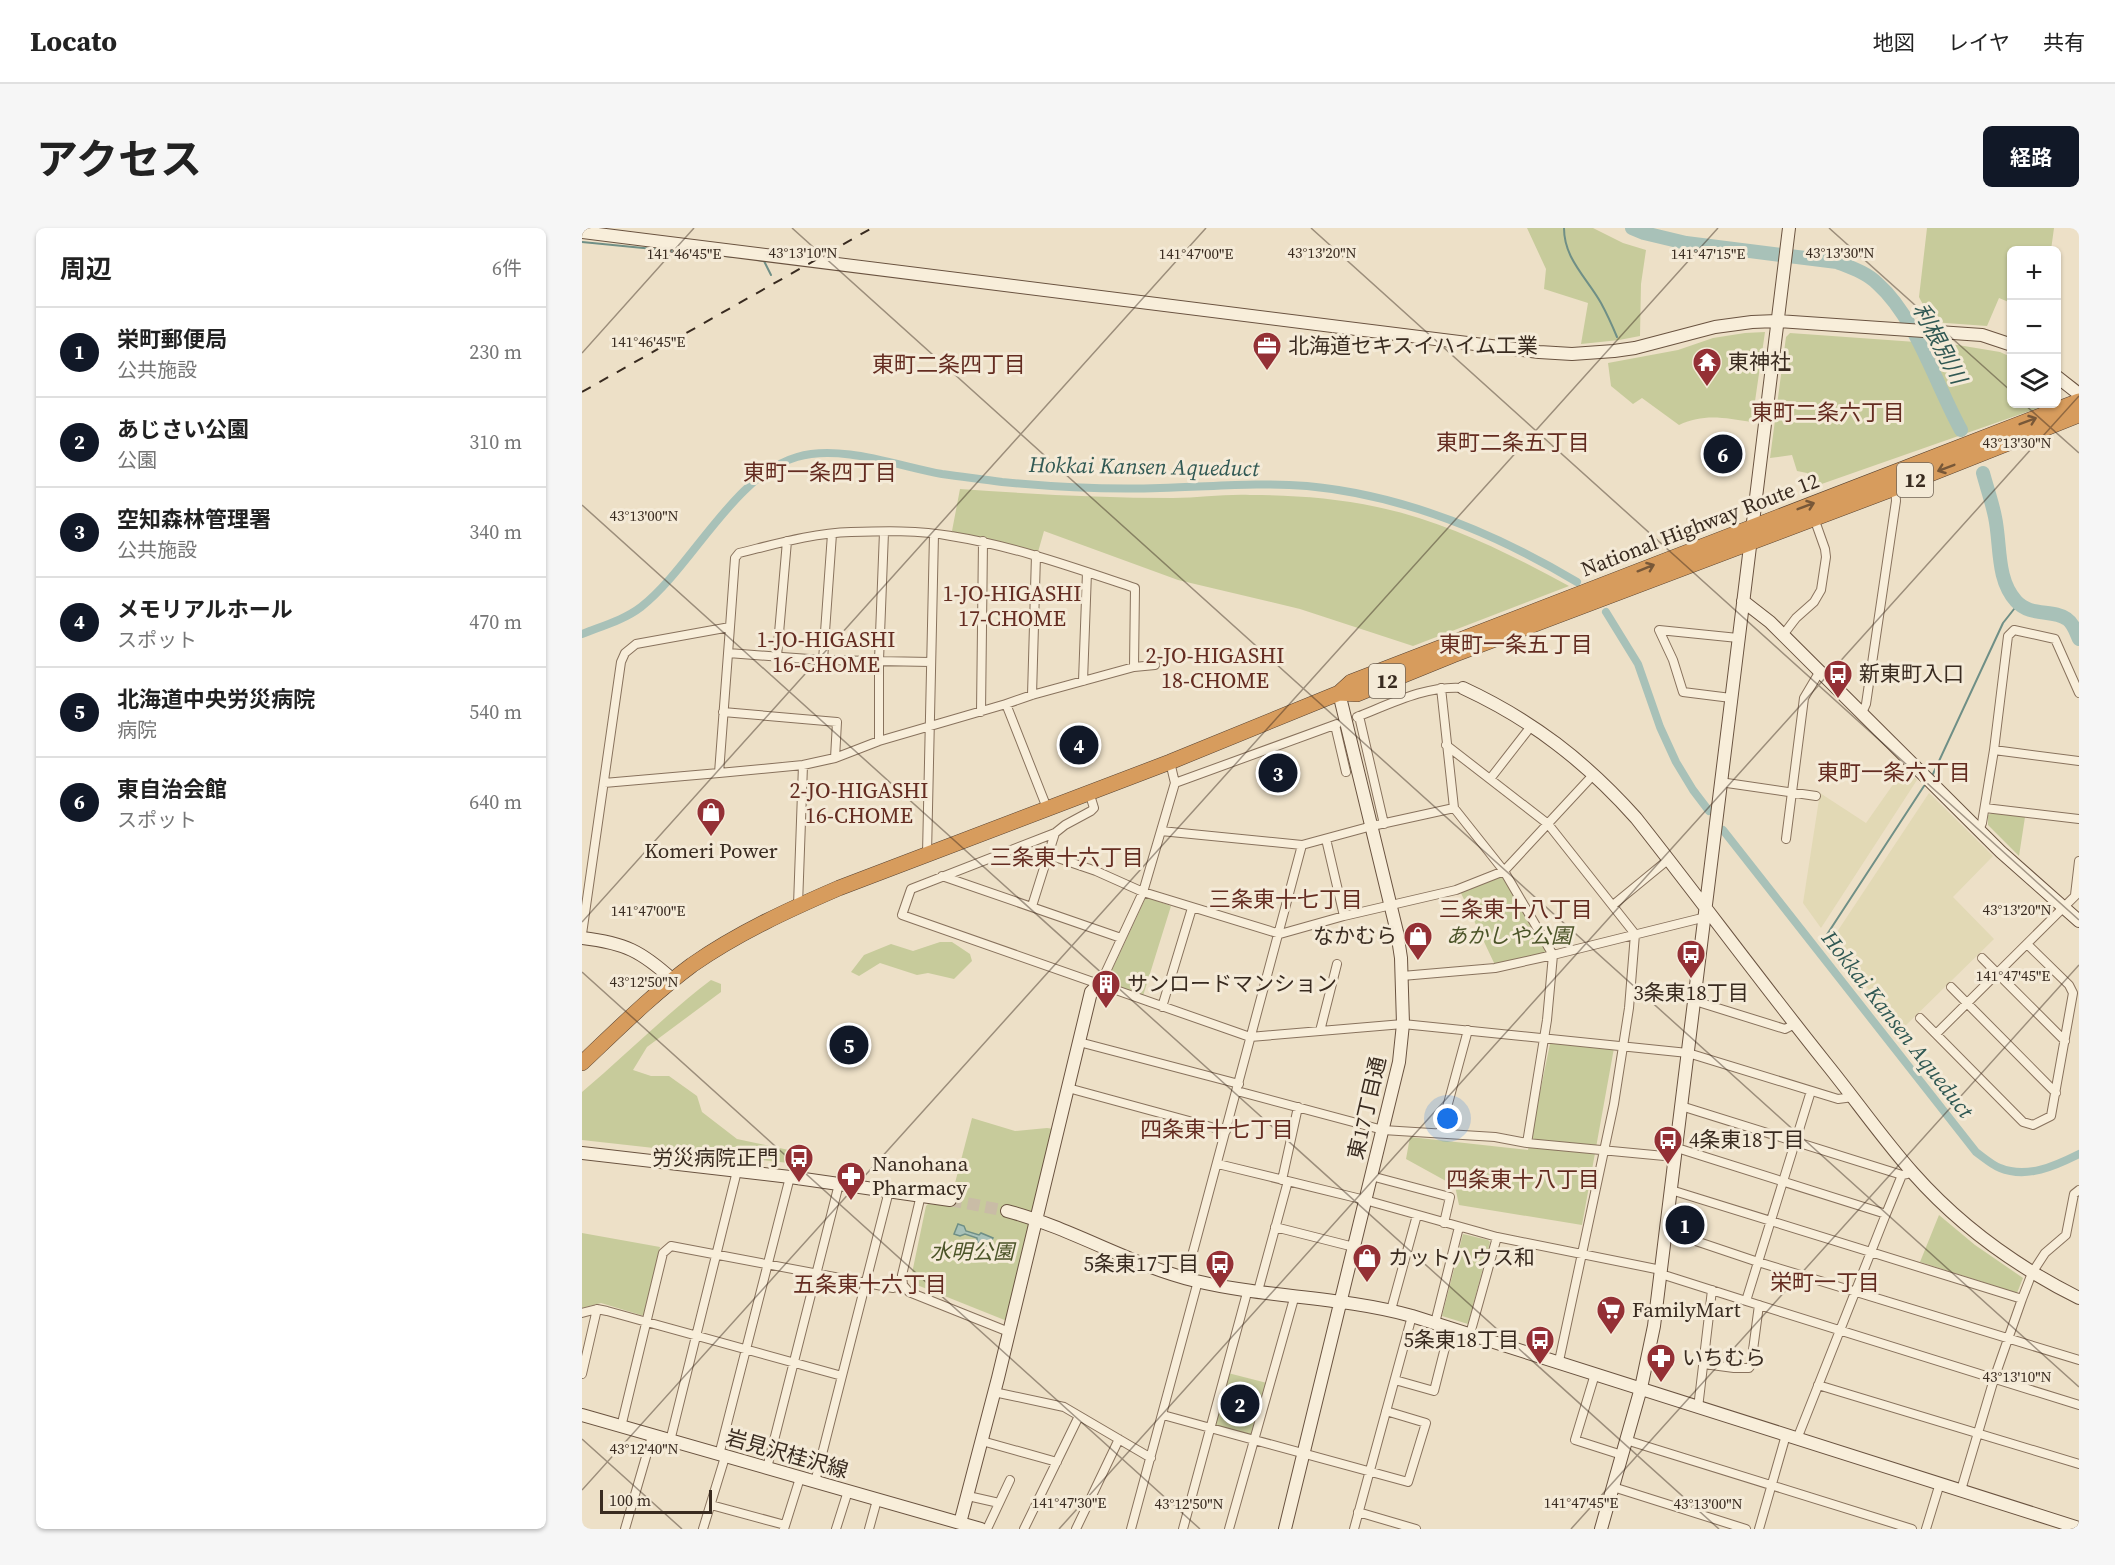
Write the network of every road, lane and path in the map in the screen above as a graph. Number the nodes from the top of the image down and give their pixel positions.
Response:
1 (1790, 228) edge
2 (582, 232) edge
3 (1777, 321) junction
4 (2007, 343) edge
5 (2061, 380) edge
6 (2079, 394) edge
7 (2079, 401) edge
8 (2079, 416) edge
9 (1893, 481) junction
10 (1814, 518) junction
11 (1751, 526) junction
12 (884, 532) junction
13 (832, 534) junction
14 (934, 534) junction
15 (787, 541) junction
16 (983, 542) junction
17 (1749, 543) junction
18 (1036, 555) junction
19 (1087, 572) junction
20 (1590, 596) junction
21 (1743, 601) junction
22 (730, 627) junction
23 (1783, 635) junction
24 (1738, 639) junction
25 (728, 653) junction
26 (777, 656) junction
27 (1435, 656) junction
28 (823, 660) junction
29 (879, 660) junction
30 (931, 662) junction
31 (1155, 665) dead end
32 (1134, 667) junction
33 (1820, 671) junction
34 (1083, 681) junction
35 (1441, 688) junction
36 (1462, 688) joint
37 (1339, 693) junction
38 (2079, 693) edge
39 (1032, 695) junction
40 (1731, 698) junction
41 (1006, 704) junction
42 (723, 712) junction
43 (981, 712) junction
44 (1862, 713) junction
45 (1532, 725) junction
46 (930, 726) junction
47 (879, 741) junction
48 (1446, 745) junction
49 (1994, 750) junction
50 (835, 758) junction
51 (2079, 761) edge
52 (1170, 762) junction
53 (803, 765) junction
54 (1346, 772) dead end
55 (719, 773) junction
56 (1594, 774) junction
57 (1490, 779) junction
58 (1720, 782) junction
59 (604, 783) junction
60 (1175, 783) junction
61 (1089, 792) junction
62 (1792, 792) junction
63 (1816, 796) dead end
64 (1047, 808) junction
65 (1454, 808) junction
66 (1985, 808) junction
67 (2079, 819) edge
68 (1548, 824) junction
69 (1378, 825) junction
70 (1979, 830) junction
71 (1161, 831) junction
72 (1055, 833) junction
73 (1326, 839) junction
74 (1786, 839) dead end
75 (1302, 845) junction
76 (927, 854) junction
77 (1049, 855) junction
78 (1669, 859) junction
79 (2079, 861) edge
80 (1504, 872) junction
81 (942, 876) junction
82 (1143, 892) junction
83 (2077, 894) edge
84 (1613, 904) junction
85 (798, 905) junction
86 (1392, 905) junction
87 (1032, 906) junction
88 (1192, 908) junction
89 (2064, 908) junction
90 (1707, 912) junction
91 (1344, 916) junction
92 (2079, 921) edge
93 (1280, 934) junction
94 (1635, 934) junction
95 (582, 936) edge
96 (1121, 938) junction
97 (2027, 944) junction
98 (1553, 955) junction
99 (1982, 958) dead end
100 (1337, 964) dead end
101 (1998, 974) junction
102 (1402, 976) junction
103 (673, 980) junction
104 (1098, 985) junction
105 (1951, 987) dead end
106 (1695, 1001) junction
107 (648, 1002) junction
108 (1967, 1004) junction
109 (1162, 1007) junction
110 (1920, 1018) dead end
111 (1403, 1024) junction
112 (1796, 1024) junction
113 (1468, 1030) junction
114 (1320, 1031) junction
115 (1936, 1034) junction
116 (1250, 1037) junction
117 (1544, 1038) junction
118 (2065, 1041) junction
119 (1079, 1042) junction
120 (1623, 1047) junction
121 (582, 1052) edge
122 (1688, 1053) junction
123 (582, 1063) edge
124 (1068, 1088) junction
125 (1238, 1088) junction
126 (1811, 1091) junction
127 (2056, 1093) junction
128 (1853, 1097) junction
129 (1681, 1106) junction
130 (1298, 1107) junction
131 (1383, 1130) junction
132 (1226, 1131) junction
133 (1440, 1133) junction
134 (1795, 1142) junction
135 (1527, 1143) junction
136 (1604, 1151) junction
137 (1676, 1152) junction
138 (582, 1153) edge
139 (1218, 1164) junction
140 (737, 1171) junction
141 (1907, 1174) junction
142 (1371, 1176) junction
143 (790, 1178) junction
144 (1285, 1180) junction
145 (1782, 1181) junction
146 (839, 1184) junction
147 (1671, 1190) junction
148 (2079, 1190) edge
149 (889, 1191) junction
150 (921, 1195) junction
151 (950, 1200) tunnel mouth
152 (1365, 1200) junction
153 (1007, 1211) tunnel mouth
154 (1886, 1214) junction
155 (2070, 1214) junction
156 (1417, 1215) junction
157 (1037, 1219) junction
158 (2079, 1219) edge
159 (1770, 1221) junction
160 (1444, 1223) junction
161 (1275, 1227) junction
162 (1459, 1227) junction
163 (1666, 1231) junction
164 (1497, 1238) junction
165 (1354, 1247) junction
166 (1870, 1252) junction
167 (717, 1254) junction
168 (1582, 1254) junction
169 (1758, 1262) junction
170 (767, 1264) junction
171 (1661, 1272) junction
172 (816, 1273) junction
173 (2032, 1273) junction
174 (1192, 1280) junction
175 (866, 1282) junction
176 (903, 1285) junction
177 (1253, 1290) junction
178 (1712, 1290) junction
179 (1855, 1291) junction
180 (1295, 1295) junction
181 (2079, 1298) edge
182 (2022, 1299) junction
183 (1341, 1300) junction
184 (1746, 1301) junction
185 (1758, 1305) junction
186 (597, 1309) junction
187 (1391, 1310) junction
188 (582, 1313) edge
189 (1412, 1316) junction
190 (645, 1322) junction
191 (1435, 1323) junction
192 (1450, 1328) junction
193 (1839, 1331) junction
194 (1009, 1332) junction
195 (1470, 1334) junction
196 (696, 1336) junction
197 (2008, 1338) junction
198 (746, 1349) junction
199 (2079, 1360) edge
200 (1559, 1361) junction
201 (794, 1363) junction
202 (1704, 1364) junction
203 (582, 1374) edge
204 (1595, 1374) junction
205 (842, 1376) junction
206 (1994, 1379) junction
207 (1395, 1380) junction
208 (1818, 1385) junction
209 (1641, 1388) junction
210 (994, 1392) junction
211 (2079, 1405) edge
212 (1698, 1408) junction
213 (1386, 1411) junction
214 (582, 1415) edge
215 (1163, 1415) junction
216 (1079, 1416) junction
217 (621, 1427) junction
218 (1210, 1428) junction
219 (1979, 1434) junction
220 (652, 1436) junction
221 (1791, 1437) junction
222 (1119, 1439) junction
223 (1254, 1440) junction
224 (1626, 1440) junction
225 (670, 1441) junction
226 (982, 1441) junction
227 (1304, 1453) junction
228 (1622, 1455) junction
229 (722, 1456) junction
230 (1151, 1458) junction
231 (1057, 1462) junction
232 (2079, 1464) edge
233 (767, 1468) junction
234 (1370, 1472) junction
235 (800, 1478) junction
236 (1010, 1480) dead end
237 (815, 1482) junction
238 (1940, 1483) junction
239 (1771, 1484) junction
240 (1613, 1487) junction
241 (1961, 1490) junction
242 (848, 1491) junction
243 (968, 1496) junction
244 (877, 1500) junction
245 (999, 1503) junction
246 (711, 1505) junction
247 (1358, 1512) junction
248 (952, 1524) edge
249 (785, 1527) edge
250 (2079, 1528) edge
251 (625, 1529) edge
252 (703, 1529) edge
253 (836, 1529) edge
254 (869, 1529) edge
255 (979, 1529) edge
256 (1024, 1529) edge
257 (1076, 1529) edge
258 (1131, 1529) edge
259 (1183, 1529) edge
260 (1229, 1529) edge
261 (1285, 1529) edge
262 (1354, 1529) edge
263 (1416, 1529) edge
264 (1601, 1529) edge
265 (1746, 1529) edge
266 (1759, 1529) edge
267 (1912, 1529) edge
268 (1926, 1529) edge

1 - 3 street
2 - 3 street
3 - 4 street
3 - 11 street
5 - 6 street
9 -> 7 highway, National Highway Route 12 / 12
8 -> 9 highway, National Highway Route 12 / 12
9 - 10 highway, National Highway Route 12 / 12
11 -> 9 highway, National Highway Route 12 / 12
9 - 44 street
10 - 17 highway, National Highway Route 12 / 12
10 - 23 street
11 - 17 street
20 -> 11 highway, National Highway Route 12 / 12
12 - 13 street
12 - 14 street
12 - 29 street
13 - 15 street
13 - 28 street
14 - 16 street
14 - 30 street
15 - 22 street
15 - 26 street
16 - 18 street
16 - 43 street
17 - 20 highway, National Highway Route 12 / 12
17 - 21 street
18 - 19 street
18 - 39 street
19 - 32 street
19 - 34 street
20 - 27 highway, National Highway Route 12 / 12
20 - 27 highway, National Highway Route 12 / 12
21 - 23 street
21 - 24 street
22 - 25 street
22 - 59 street
23 - 33 street
24 - 40 street
24 - 40 street
25 - 26 street
25 - 42 street
26 - 28 street
27 - 37 highway, National Highway Route 12 / 12
27 - 37 highway, National Highway Route 12 / 12
28 - 29 street
29 - 30 street
29 - 47 street
30 - 46 street
31 - 32 street
32 - 34 street
33 - 44 street
33 - 62 street
34 - 39 street
35 - 36 street
35 - 48 street
35 - 69 street
36 - 45 street
37 - 52 highway, National Highway Route 12 / 12
37 - 69 street, 東17丁目通
38 - 49 street
39 - 41 street
40 - 58 street
41 - 43 street
41 - 64 street
42 - 50 street
42 - 55 street
43 - 46 street
44 - 70 street
45 - 56 street
45 - 57 street
46 - 47 street
46 - 76 street
47 - 50 street
48 - 57 street
48 - 65 street
49 - 51 street
49 - 66 street
50 - 53 street
52 - 60 street
52 - 61 highway, National Highway Route 12 / 12
53 - 55 street
53 - 85 street
54 - 60 street
55 - 59 street
56 - 68 street
56 - 78 street
57 - 68 street
58 - 62 street
58 - 90 street
59 - 95 street
60 - 71 street
61 - 64 highway, National Highway Route 12 / 12
61 - 72 street
62 - 63 street
62 - 74 street
64 - 76 highway, National Highway Route 12 / 12
65 - 69 street
65 - 80 street
66 - 67 street
66 - 70 street
68 - 80 street
68 - 84 street
69 - 73 street
69 - 86 street, 東17丁目通
70 - 89 street
71 - 75 street
71 - 82 street
72 - 77 street
72 - 81 street
73 - 75 street
73 - 91 street
75 - 93 street
76 - 85 highway, National Highway Route 12 / 12
77 - 82 street
77 - 87 street
78 - 84 street
78 - 90 street
79 - 83 street
80 - 86 street
80 - 98 street
81 - 87 street
81 - 104 street
82 - 88 street
82 - 96 street
83 - 89 street
84 - 94 street
85 - 103 highway, National Highway Route 12 / 12
86 - 91 street
86 - 102 street, 東17丁目通
87 - 96 street
88 - 93 street
88 - 109 street
89 - 92 street
89 - 97 street
90 - 94 street
90 - 106 street
90 - 112 street
91 - 93 street
93 - 116 street
94 - 98 street
94 - 120 street
95 - 103 street
96 - 104 street
97 - 101 street
97 - 118 street
98 - 102 street
98 - 117 street
99 - 101 street
100 - 114 street
101 - 108 street
101 - 118 street
102 - 111 street, 東17丁目通
103 - 107 highway, National Highway Route 12 / 12
104 - 109 street
104 - 119 street
105 - 108 street
106 - 112 street
106 - 122 street
107 - 121 highway, National Highway Route 12 / 12
107 - 123 highway, National Highway Route 12 / 12
108 - 115 street
108 - 127 street
109 - 116 street
110 - 115 street
111 - 113 street
111 - 114 street
111 - 131 street, 東17丁目通
112 - 128 street
113 - 117 street
113 - 133 street
114 - 116 street
115 - 127 street
116 - 125 street
117 - 120 street
117 - 135 street
118 - 127 street
119 - 124 street
119 - 125 street
120 - 122 street
120 - 136 street
122 - 126 street
122 - 129 street
124 - 132 street
124 - 157 street
125 - 130 street
125 - 132 street
126 - 128 street
126 - 134 street
128 - 141 street
129 - 134 street
129 - 137 street
130 - 131 street
130 - 144 street
131 - 133 street
131 - 142 street, 東17丁目通
132 - 139 street
133 - 135 street
134 - 141 street
134 - 145 street
135 - 136 street
136 - 137 street
136 - 168 street
137 - 145 street
137 - 147 street
138 - 140 street
139 - 144 street
139 - 174 street
140 - 143 street
140 - 167 street
141 - 154 street
141 - 173 street
142 - 152 street, 東17丁目通
142 - 160 street
143 - 146 street
143 - 170 street
144 - 152 street
144 - 161 street
145 - 154 street
145 - 159 street
146 - 149 street
146 - 172 street
147 - 159 street
147 - 163 street
148 - 155 street
149 - 150 street
149 - 175 street
150 - 151 street
150 - 176 street
152 - 156 street
152 - 165 street, 東17丁目通
153 - 157 street
154 - 166 street
155 - 158 street
155 - 173 street
156 - 160 street
156 - 187 street
157 - 174 street
157 - 194 street
159 - 166 street
159 - 169 street
160 - 162 street
161 - 165 street
161 - 177 street
162 - 164 street
162 - 191 street
163 - 169 street
163 - 171 street
164 - 168 street
164 - 195 street
165 - 183 street, 東17丁目通
166 - 179 street
166 - 182 street
167 - 170 street
167 - 190 street
167 - 196 street
168 - 171 street
168 - 200 street
169 - 179 street
169 - 184 street
170 - 172 street
170 - 198 street
171 - 178 street
171 - 209 street
172 - 175 street
172 - 201 street
173 - 181 street
173 - 182 street
174 - 177 street
174 - 215 street
175 - 176 street
175 - 205 street
176 - 194 street
177 - 180 street
177 - 218 street
178 - 184 street
178 - 202 street
179 - 193 street
179 - 197 street
180 - 183 street
180 - 223 street
182 - 197 street
183 - 187 street
183 - 227 street, 東17丁目通
184 - 185 street
185 - 193 street
185 - 202 street
186 - 188 street
186 - 190 street
186 - 203 street
187 - 189 street
189 - 191 street
189 - 207 street
190 - 196 street
190 - 217 street
191 - 192 street
192 - 195 street
192 - 207 street
193 - 206 street
193 - 208 street
194 - 210 street
195 - 200 street
196 - 198 street
196 - 225 street
197 - 199 street
197 - 206 street
198 - 201 street
198 - 229 street
200 - 204 street
201 - 205 street
201 - 233 street
202 - 212 street
204 - 209 street
204 - 228 street
205 - 237 street
206 - 211 street
206 - 219 street
207 - 213 street
208 - 219 street
208 - 221 street
209 - 212 street
209 - 224 street
210 - 216 street
210 - 226 street
212 - 221 street
213 - 234 street
213 - 234 street
214 - 217 street, 岩見沢桂沢線
215 - 218 street
215 - 230 street
216 - 222 street
216 - 231 street
217 - 220 street, 岩見沢桂沢線
218 - 223 street
218 - 259 street
219 - 232 street
219 - 241 street
220 - 225 street, 岩見沢桂沢線
220 - 251 street
221 - 238 street
221 - 239 street
222 - 230 street
222 - 257 street
223 - 227 street
223 - 260 street
224 - 228 street
224 - 239 street
225 - 229 street, 岩見沢桂沢線
226 - 231 street
226 - 243 street
227 - 234 street
227 - 261 street, 東17丁目通
228 - 240 street
229 - 233 street, 岩見沢桂沢線
229 - 246 street
230 - 258 street
231 - 256 street
233 - 235 street, 岩見沢桂沢線
234 - 247 street
235 - 237 street, 岩見沢桂沢線
235 - 249 street
236 - 245 street
237 - 242 street, 岩見沢桂沢線
238 - 241 street
238 - 268 street
239 - 266 street
239 - 267 street
240 - 264 street
240 - 265 street
241 - 250 street
242 - 244 street, 岩見沢桂沢線
242 - 253 street
243 - 245 street
243 - 248 street
244 - 248 street, 岩見沢桂沢線
244 - 254 street
245 - 255 street
246 - 249 street
246 - 252 street
247 - 262 street
247 - 263 street
248 - 255 street, 岩見沢桂沢線

